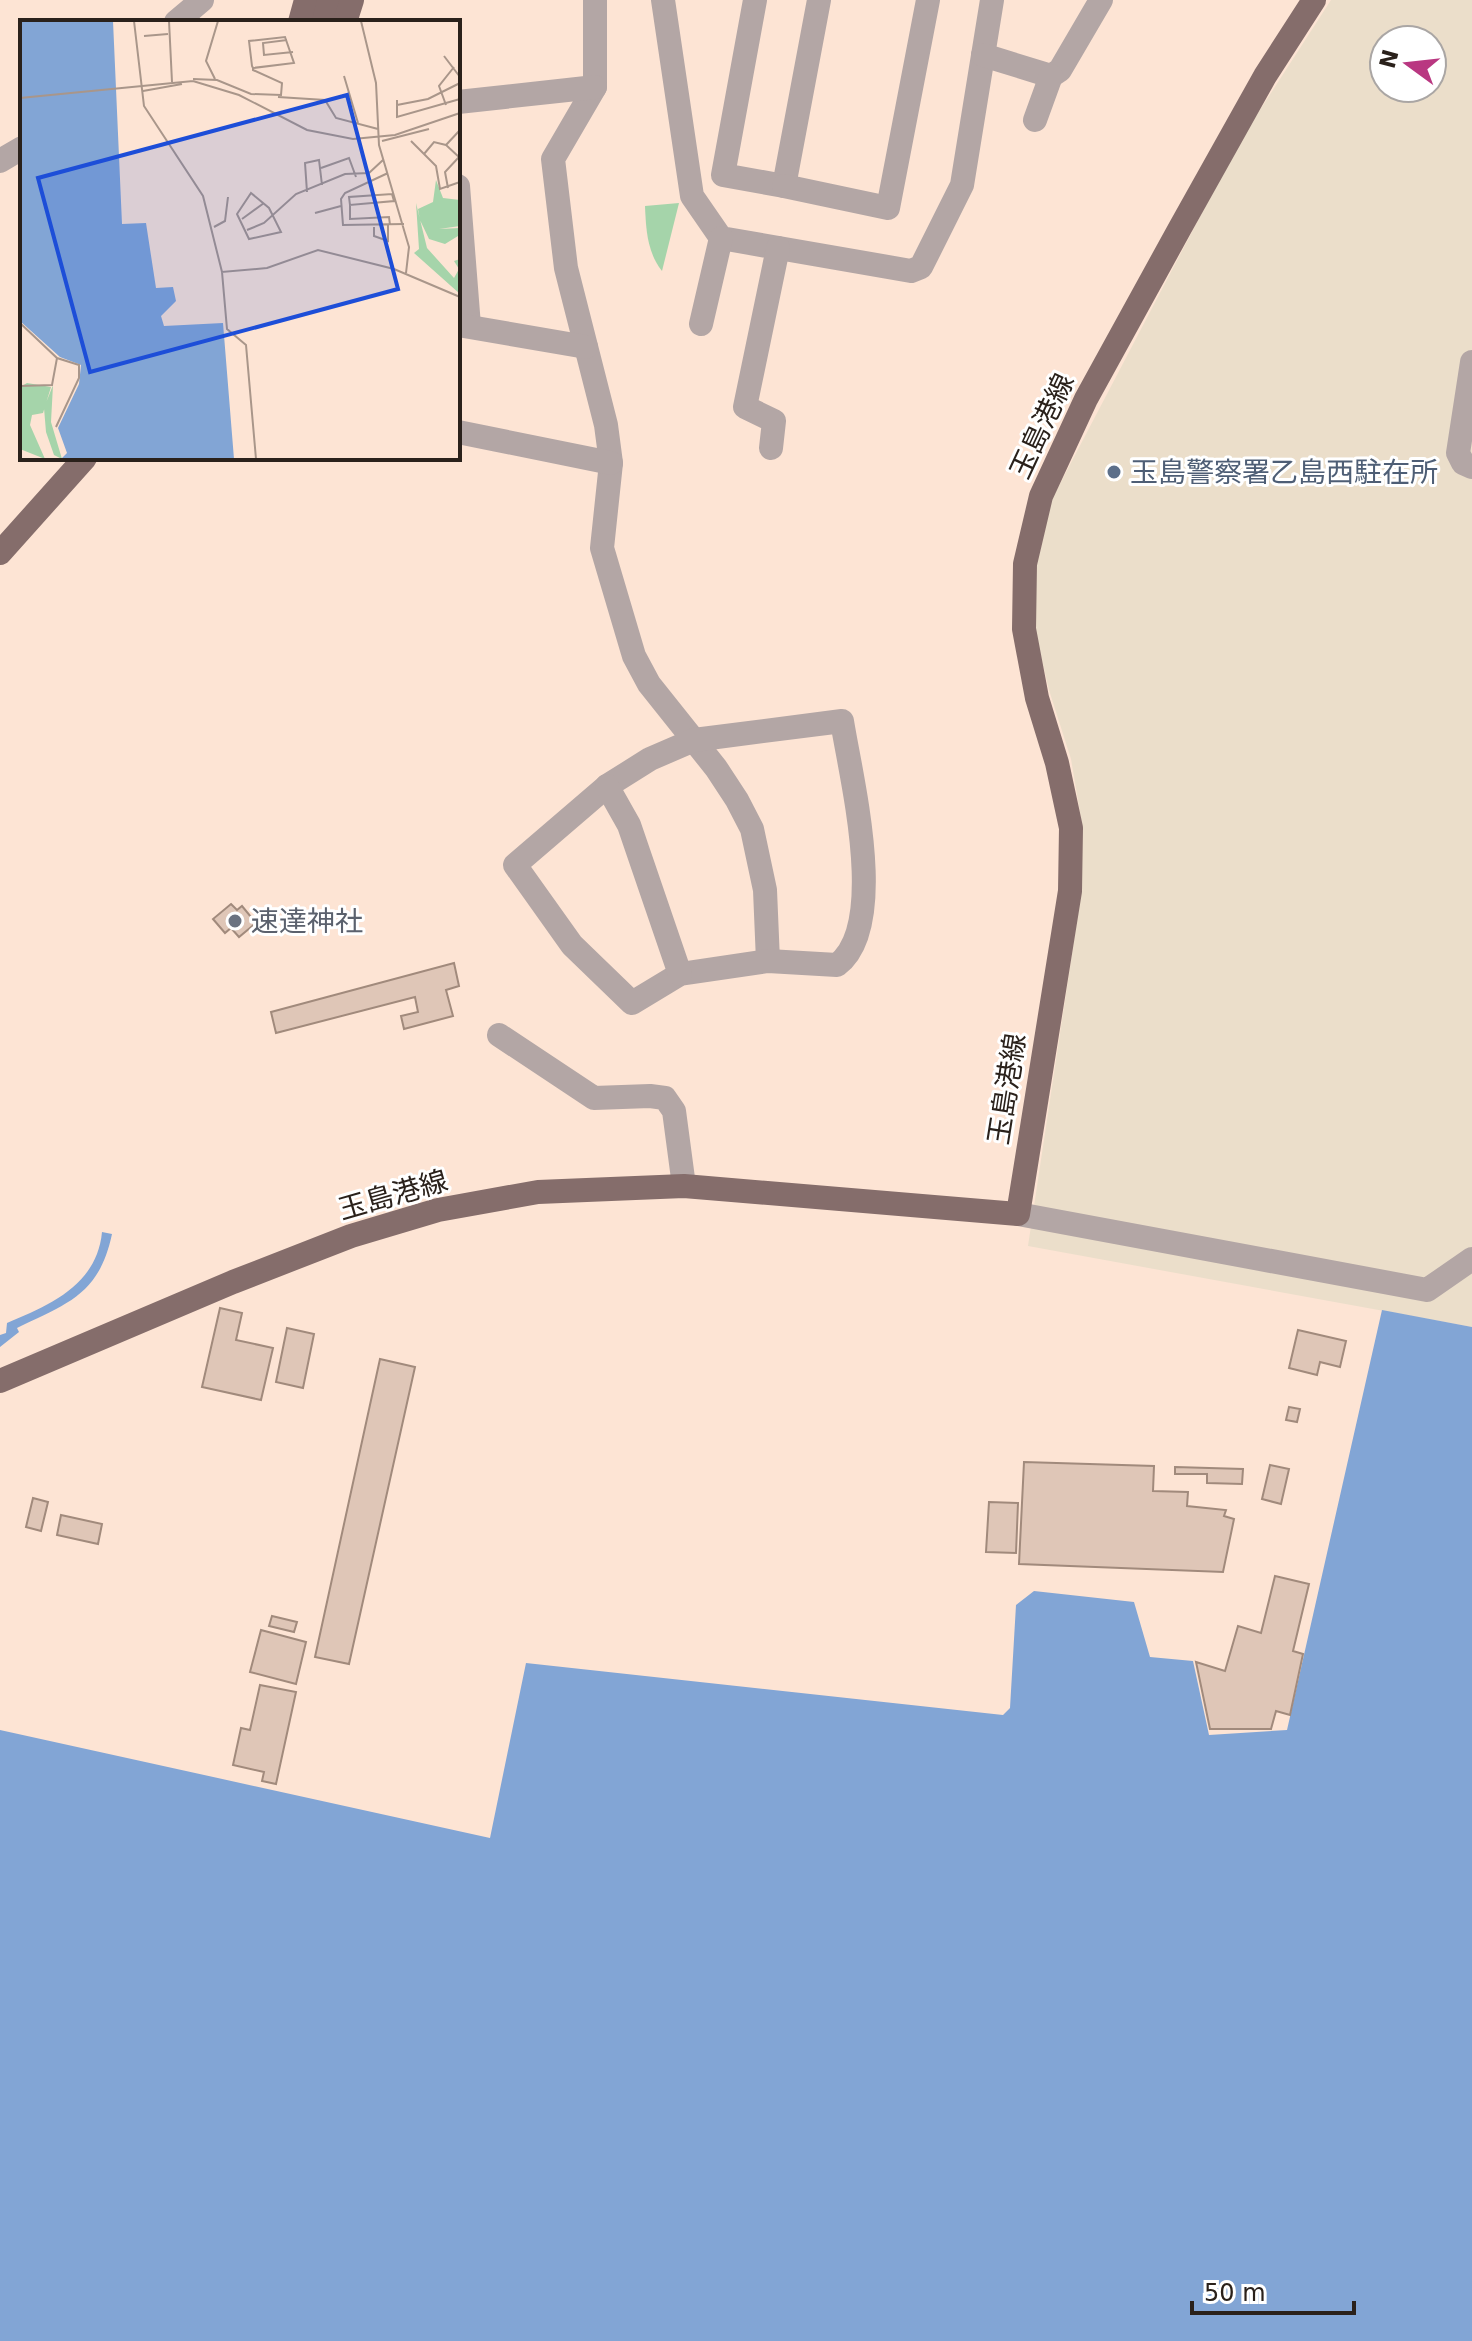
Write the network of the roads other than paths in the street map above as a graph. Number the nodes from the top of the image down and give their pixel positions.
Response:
1 (202, 0) edge
2 (306, 0) edge
3 (329, 0) edge
4 (352, 0) edge
5 (595, 0) edge
6 (663, 0) edge
7 (755, 0) edge
8 (819, 0) edge
9 (928, 0) edge
10 (992, 0) edge
11 (1101, 0) edge
12 (1314, 0) edge
13 (178, 20) edge
14 (301, 20) edge
15 (324, 20) edge
16 (346, 20) edge
17 (983, 55) junction
18 (1051, 76) junction
19 (595, 87) junction
20 (460, 102) edge
21 (1035, 120) dead end
22 (20, 149) edge
23 (0, 161) edge
24 (784, 186) junction
25 (460, 233) edge
26 (721, 238) junction
27 (778, 248) junction
28 (701, 324) dead end
29 (464, 326) edge
30 (586, 347) junction
31 (1472, 362) edge
32 (460, 432) edge
33 (771, 448) dead end
34 (83, 460) edge
35 (611, 463) junction
36 (1472, 467) edge
37 (0, 553) edge
38 (694, 740) junction
39 (607, 786) junction
40 (768, 961) junction
41 (680, 974) junction
42 (499, 1035) dead end
43 (684, 1186) junction
44 (1018, 1214) junction
45 (1472, 1259) edge
46 (0, 1381) edge

1 - 13 street
2 - 14 main road
3 - 15 main road
4 - 16 main road
5 - 19 street
6 - 26 street
7 - 24 street
8 - 24 street
9 - 24 street
10 - 17 street
11 - 18 street
12 - 44 main road, 玉島港線
17 - 18 street
17 - 27 street
18 - 21 street
19 - 20 street
19 - 30 street
22 - 23 street
25 - 29 street
26 - 27 street
26 - 28 street
27 - 33 street
29 - 30 street
30 - 35 street
31 - 36 street
32 - 35 street
34 - 37 main road
35 - 38 street
38 - 39 street
38 - 40 street
38 - 40 street
39 - 41 street
39 - 41 street
40 - 41 street
42 - 43 street
43 - 44 main road, 玉島港線
43 - 46 main road, 玉島港線
44 - 45 street

